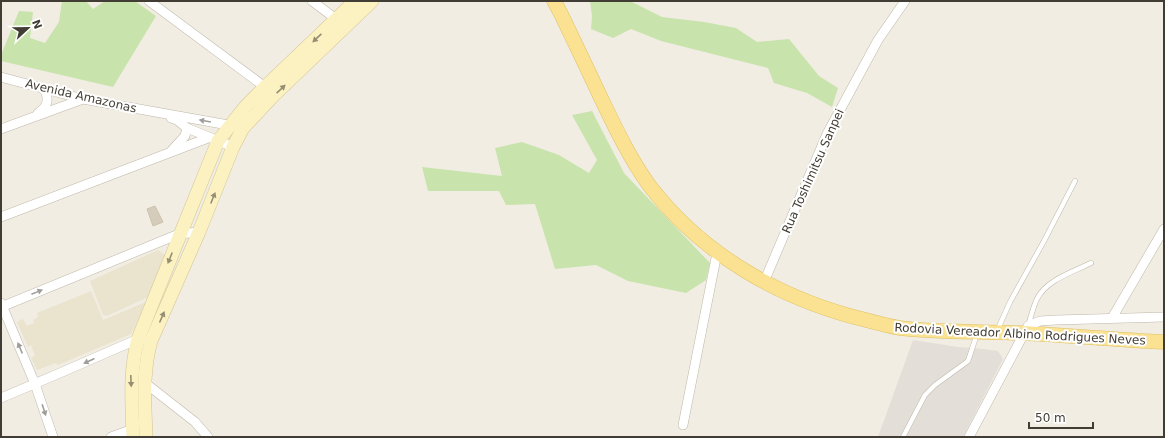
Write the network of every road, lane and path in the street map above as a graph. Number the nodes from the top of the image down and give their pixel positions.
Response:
1 (150, 1) edge
2 (312, 1) edge
3 (356, 1) edge
4 (372, 1) edge
5 (554, 1) edge
6 (905, 1) edge
7 (341, 23) junction
8 (1, 77) edge
9 (265, 87) junction
10 (43, 88) junction
11 (83, 99) junction
12 (161, 114) junction
13 (30, 118) junction
14 (230, 126) junction
15 (186, 128) junction
16 (243, 128) junction
17 (1, 130) edge
18 (213, 139) junction
19 (234, 147) junction
20 (171, 152) junction
21 (1075, 181) dead end
22 (1, 218) edge
23 (1164, 229) edge
24 (199, 232) junction
25 (179, 234) junction
26 (717, 253) junction
27 (1091, 263) dead end
28 (764, 282) junction
29 (1, 305) edge
30 (1164, 317) edge
31 (1112, 318) junction
32 (1026, 330) junction
33 (996, 332) junction
34 (977, 333) junction
35 (138, 340) junction
36 (151, 341) junction
37 (1164, 342) edge
38 (144, 382) junction
39 (35, 384) junction
40 (1, 398) edge
41 (684, 425) dead end
42 (133, 433) edge
43 (53, 437) edge
44 (111, 437) edge
45 (146, 437) edge
46 (208, 437) edge
47 (903, 437) edge
48 (969, 437) edge

1 - 9 street
2 - 7 street
3 - 7 street
4 - 7 street
5 - 26 main road, Rodovia Vereador Albino Rodrigues Neves
6 - 28 street, Rua Toshimitsu Sanpei
7 -> 9 street
16 -> 7 street
8 - 10 street, Avenida Amazonas
9 - 14 street
10 - 11 street, Avenida Amazonas
10 - 13 street
11 - 12 street, Avenida Amazonas
11 - 13 street
14 -> 12 street, Avenida Amazonas
12 - 15 street, Avenida Amazonas
13 - 17 street
14 - 16 street, Avenida Amazonas
14 - 18 street
15 - 18 street, Avenida Amazonas
15 - 20 street
16 - 19 street
18 - 19 street, Avenida Amazonas
18 - 20 street
18 - 25 street
24 -> 19 street
20 - 22 street
21 - 33 lane
23 - 31 street
24 - 25 street
36 -> 24 street
29 -> 25 street
25 -> 35 street
26 - 28 main road, Rodovia Vereador Albino Rodrigues Neves
26 - 41 street
27 - 32 lane
28 - 34 main road, Rodovia Vereador Albino Rodrigues Neves
39 -> 29 street
30 - 31 street
31 - 32 street
32 - 33 main road, Rodovia Vereador Albino Rodrigues Neves
32 - 37 main road, Rodovia Vereador Albino Rodrigues Neves
32 - 48 street
33 - 34 main road, Rodovia Vereador Albino Rodrigues Neves
34 - 47 lane
35 - 36 street
35 -> 39 street
35 -> 42 street
36 - 38 street
38 - 45 street
38 - 46 street
39 - 40 street
39 -> 43 street
42 - 44 street

